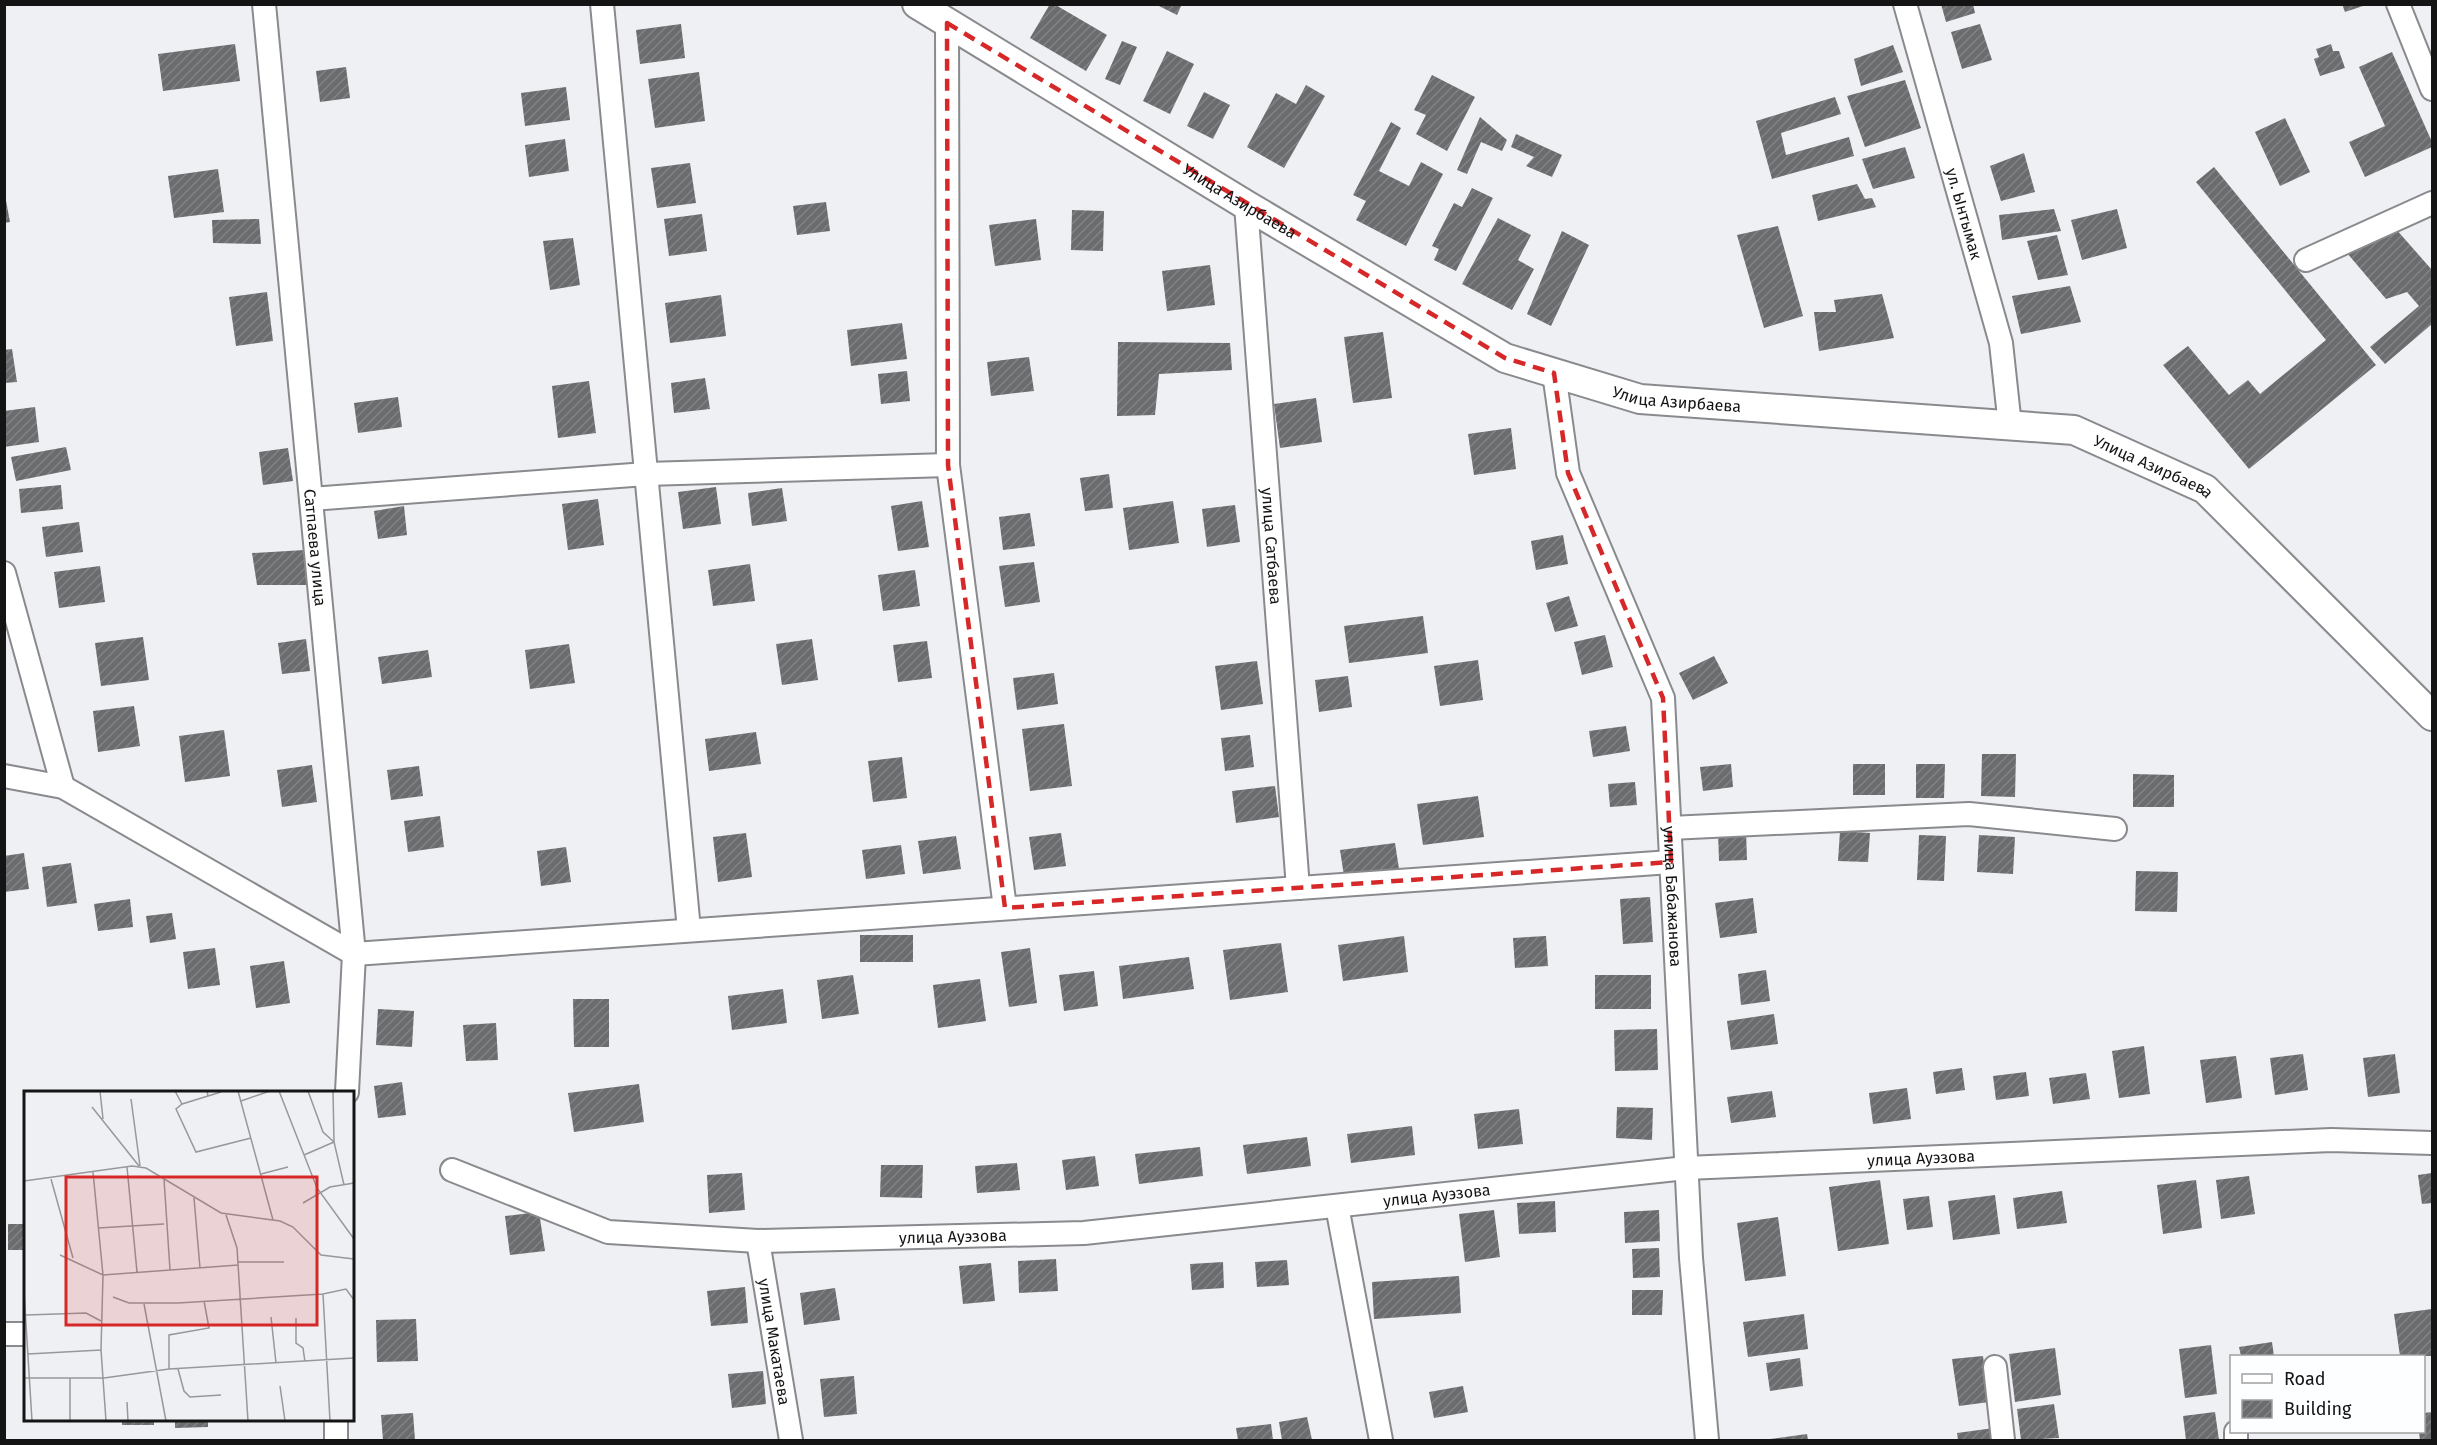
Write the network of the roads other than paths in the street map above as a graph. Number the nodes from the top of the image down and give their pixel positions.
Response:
1 (264, 4) edge
2 (602, 4) edge
3 (917, 4) edge
4 (1905, 4) edge
5 (2398, 4) edge
6 (947, 22) junction
7 (2433, 89) edge
8 (2433, 202) edge
9 (1245, 206) junction
10 (2306, 260) dead end
11 (1554, 373) junction
12 (2010, 426) junction
13 (948, 465) junction
14 (646, 474) junction
15 (311, 499) junction
16 (4, 573) edge
17 (2433, 716) edge
18 (4, 776) edge
19 (63, 788) junction
20 (1670, 828) junction
21 (2115, 829) dead end
22 (1671, 862) junction
23 (1298, 888) junction
24 (1005, 908) junction
25 (689, 930) junction
26 (354, 954) junction
27 (347, 1091) edge
28 (2433, 1143) edge
29 (1686, 1168) junction
30 (452, 1170) dead end
31 (1337, 1206) junction
32 (758, 1241) junction
33 (4, 1334) edge
34 (24, 1334) edge
35 (1995, 1367) dead end
36 (336, 1421) edge
37 (336, 1440) edge
38 (791, 1440) edge
39 (1381, 1440) edge
40 (1707, 1440) edge
41 (2003, 1440) edge

1 - 15 street, Сатпаева улица
2 - 14 street
3 - 6 main road, Улица Азирбаева
4 - 12 street, ул. Ынтымак
5 - 7 street
6 - 9 main road, Улица Азирбаева
6 - 13 street
8 - 10 street
9 - 11 main road, Улица Азирбаева
9 - 23 street, улица Сатбаева
11 - 12 main road, Улица Азирбаева
11 - 20 street, улица Бабажанова
12 - 17 main road, Улица Азирбаева
13 - 14 street
13 - 24 street
14 - 15 street
14 - 25 street
15 - 26 street, Сатпаева улица
16 - 19 street
18 - 19 street
19 - 26 street
20 - 21 street
20 - 22 street, улица Бабажанова
22 - 23 street
22 - 29 street, улица Бабажанова
23 - 24 street
24 - 25 street
25 - 26 street
26 - 27 street, Сатпаева улица
28 - 29 street, улица Ауэзова
29 - 31 street, улица Ауэзова
29 - 40 street, улица Бабажанова
30 - 32 street, улица Ауэзова
31 - 32 street, улица Ауэзова
31 - 39 street
32 - 38 street, улица Макатаева
33 - 34 street
35 - 41 street
36 - 37 street

